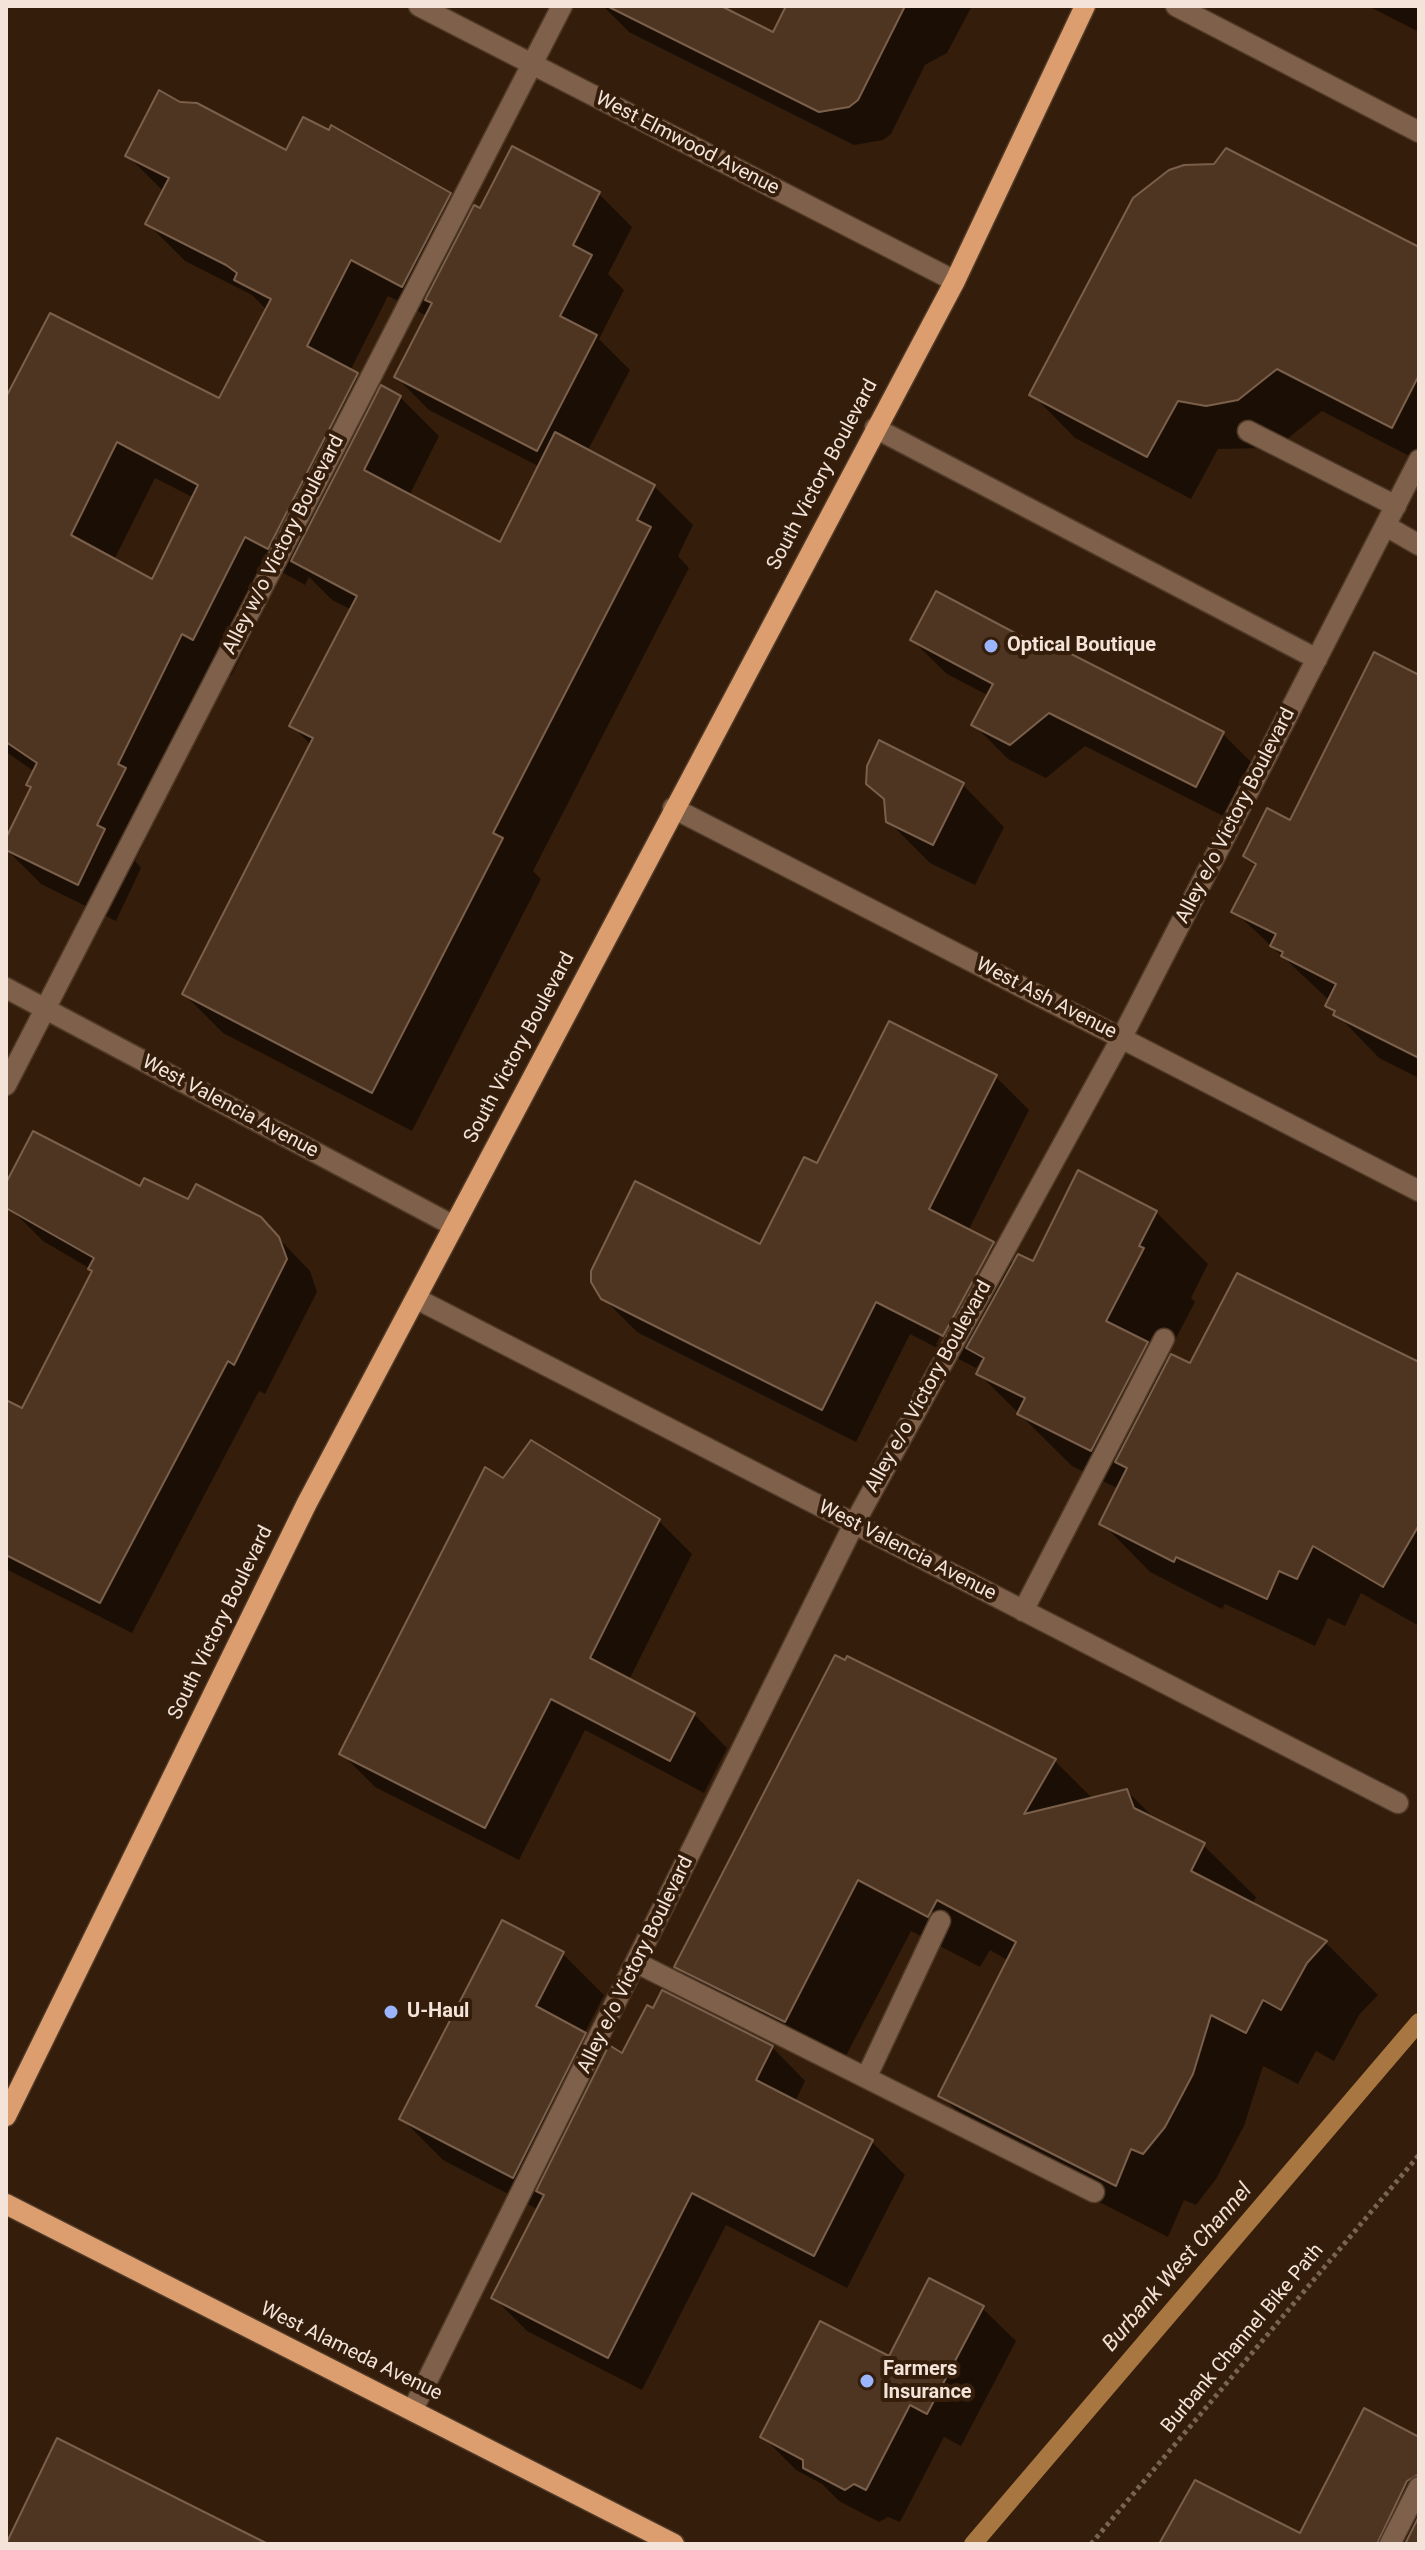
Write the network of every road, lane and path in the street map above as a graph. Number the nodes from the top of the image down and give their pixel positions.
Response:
1 (419, 6) edge
2 (562, 6) edge
3 (1085, 6) edge
4 (1176, 6) edge
5 (532, 64) junction
6 (1419, 132) edge
7 (955, 281) junction
8 (875, 428) junction
9 (1248, 431) dead end
10 (1419, 460) edge
11 (1396, 506) junction
12 (1386, 526) junction
13 (1419, 545) edge
14 (1317, 659) junction
15 (673, 808) junction
16 (6, 988) edge
17 (46, 1007) junction
18 (1122, 1037) junction
19 (6, 1085) edge
20 (1419, 1191) edge
21 (454, 1226) junction
22 (417, 1299) junction
23 (1164, 1339) dead end
24 (854, 1524) junction
25 (1023, 1611) junction
26 (1398, 1803) dead end
27 (940, 1921) dead end
28 (637, 1963) junction
29 (867, 2076) junction
30 (6, 2116) edge
31 (1419, 2155) edge
32 (1094, 2192) dead end
33 (6, 2204) edge
34 (413, 2409) junction
35 (1419, 2487) edge
36 (674, 2544) edge
37 (1091, 2544) edge
38 (1390, 2544) edge

1 - 5 street, West Elmwood Avenue
2 - 5 street, Alley w/o Victory Boulevard
3 - 7 main road, South Victory Boulevard
4 - 6 street
5 - 7 street, West Elmwood Avenue
5 - 17 street, Alley w/o Victory Boulevard
7 - 8 main road, South Victory Boulevard
8 - 14 street
8 - 15 main road, South Victory Boulevard
9 - 11 street
10 - 11 street, Alley e/o Victory Boulevard
11 - 12 street, Alley e/o Victory Boulevard
12 - 13 street
12 - 14 street, Alley e/o Victory Boulevard
14 - 18 street, Alley e/o Victory Boulevard
15 - 18 street, West Ash Avenue
15 - 21 main road, South Victory Boulevard
16 - 17 street, West Valencia Avenue
17 - 19 street, Alley w/o Victory Boulevard
17 - 21 street, West Valencia Avenue
18 - 20 street, West Ash Avenue
18 - 24 street, Alley e/o Victory Boulevard
21 - 22 main road, South Victory Boulevard
22 - 24 street, West Valencia Avenue
22 - 30 main road, South Victory Boulevard
23 - 25 street
24 - 25 street, West Valencia Avenue
24 - 28 street, Alley e/o Victory Boulevard
25 - 26 street, West Valencia Avenue
27 - 29 street
28 - 29 street
28 - 34 street, Alley e/o Victory Boulevard
29 - 32 street
31 - 37 path, Burbank Channel Bike Path
33 - 34 main road, West Alameda Avenue
34 - 36 main road, West Alameda Avenue
35 - 38 street

